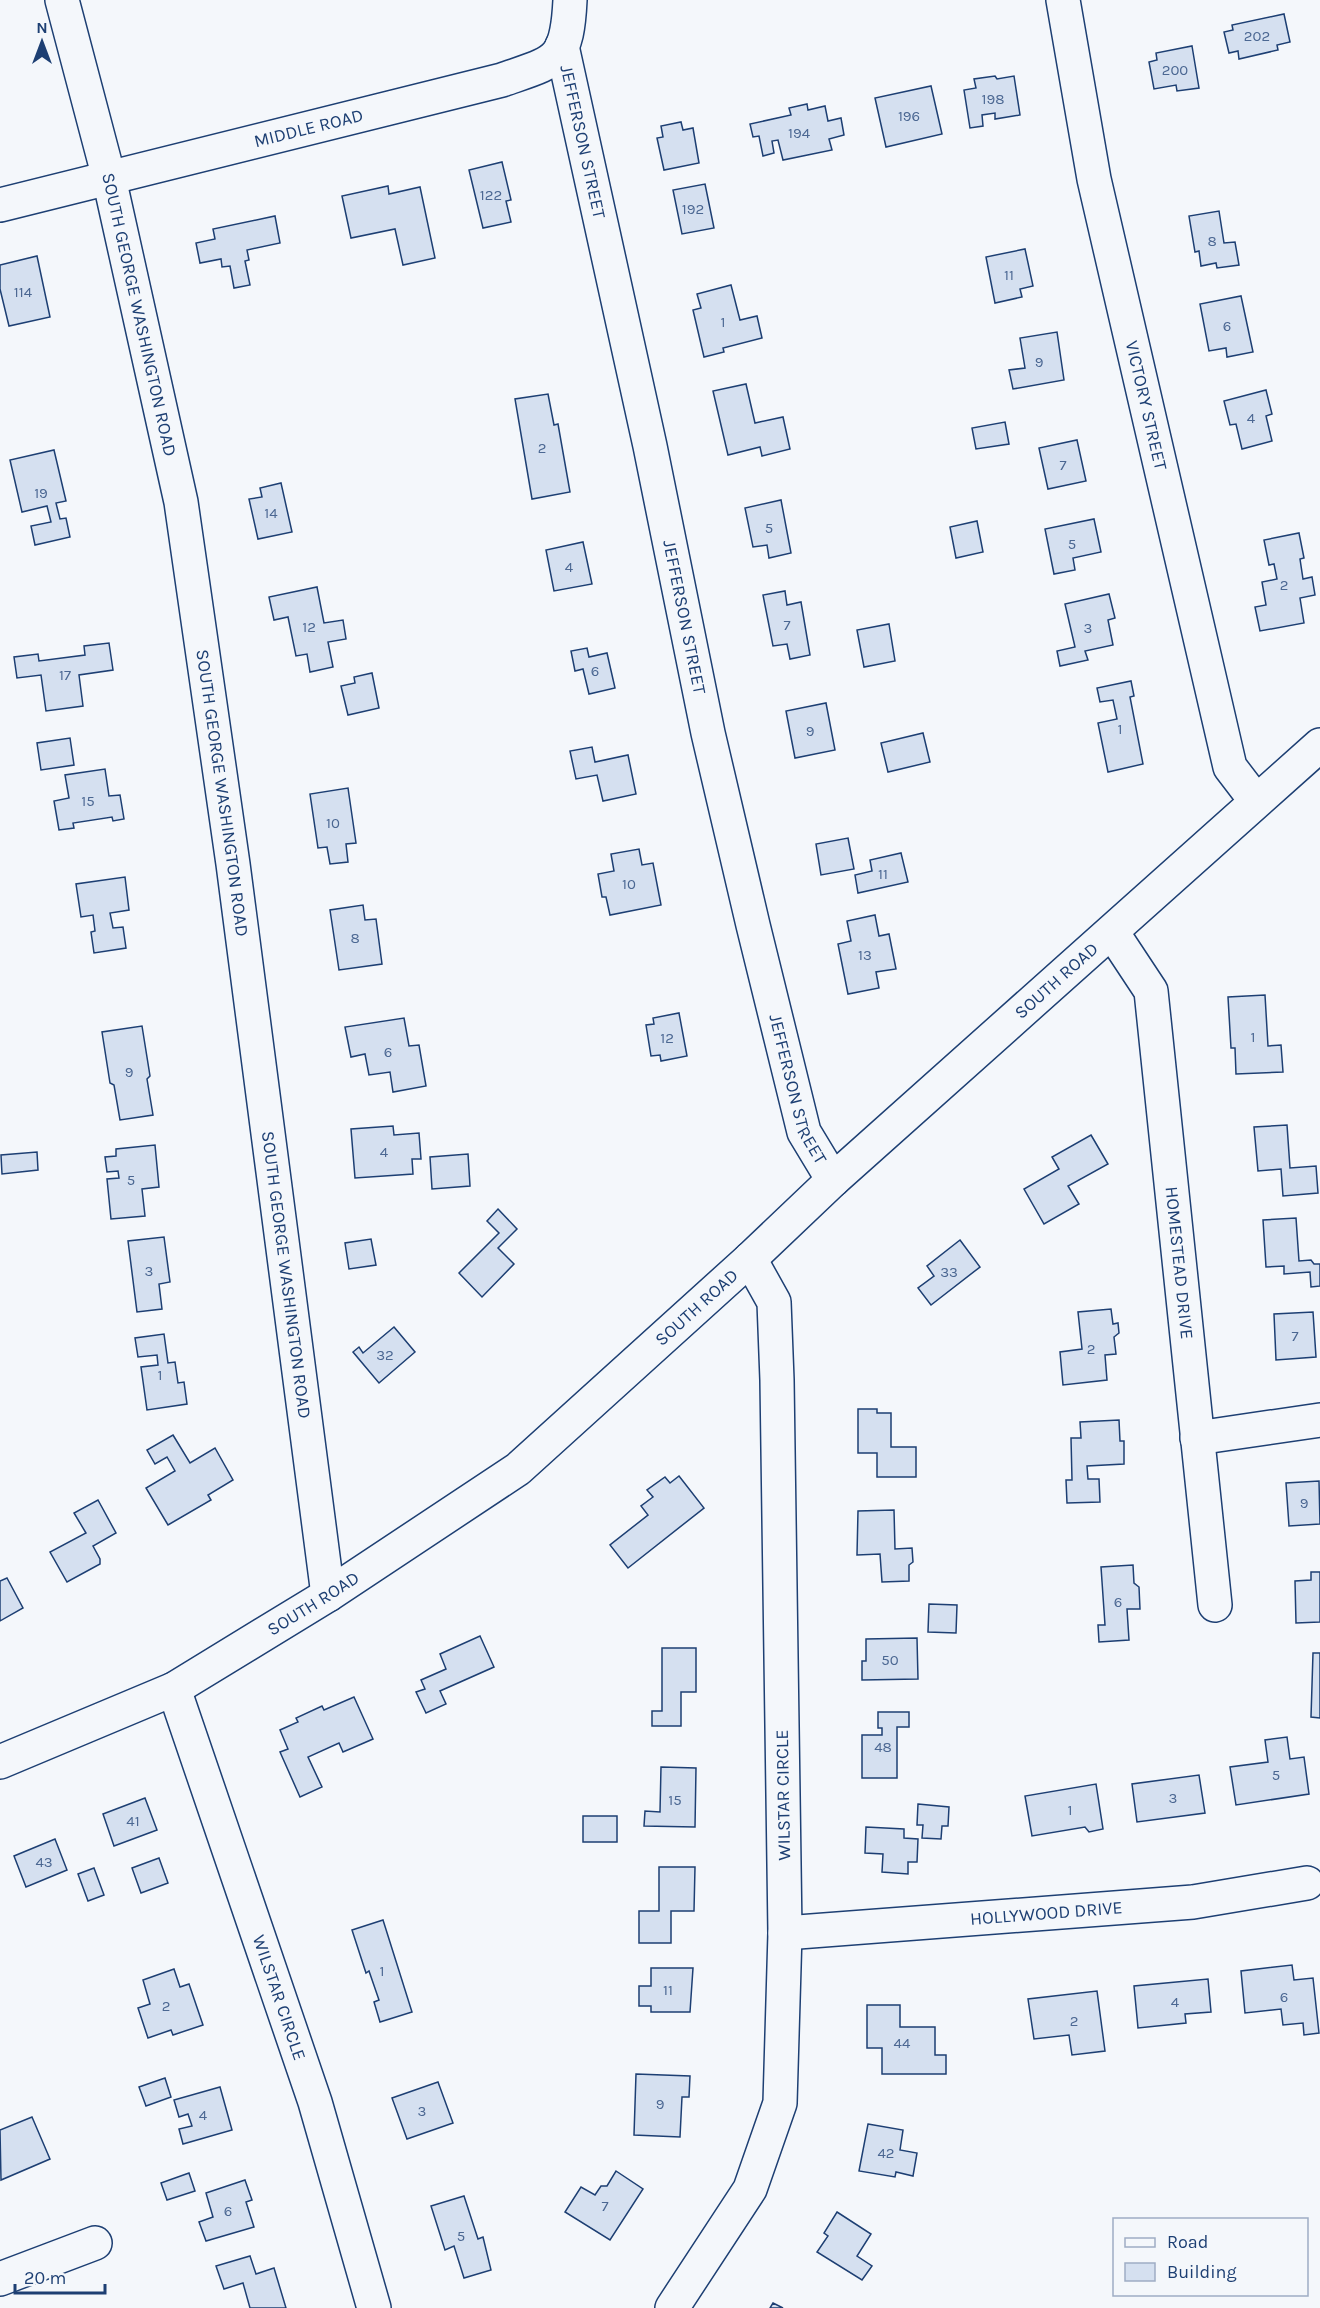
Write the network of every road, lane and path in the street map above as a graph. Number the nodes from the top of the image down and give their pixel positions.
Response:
1 (62, 0) edge
2 (570, 0) edge
3 (1063, 0) edge
4 (562, 46) junction
5 (109, 178) junction
6 (0, 205) edge
7 (1320, 745) edge
8 (1256, 801) junction
9 (1112, 932) junction
10 (833, 1180) junction
11 (750, 1259) junction
12 (1320, 1420) edge
13 (1197, 1438) junction
14 (328, 1595) junction
15 (1215, 1605) dead end
16 (174, 1689) junction
17 (0, 1762) edge
18 (1307, 1883) dead end
19 (785, 1933) junction
20 (95, 2243) dead end
21 (0, 2279) edge
22 (374, 2308) edge
23 (672, 2308) edge

1 - 5 street, SOUTH GEORGE WASHINGTON ROAD
2 - 4 street
3 - 8 street, VICTORY STREET
4 - 5 street, MIDDLE ROAD
4 - 10 street, JEFFERSON STREET
5 - 6 street, MIDDLE ROAD
5 - 14 street, SOUTH GEORGE WASHINGTON ROAD
7 - 8 street, SOUTH ROAD
8 - 9 street, SOUTH ROAD
9 - 10 street, SOUTH ROAD
9 - 13 street, HOMESTEAD DRIVE
10 - 11 street, SOUTH ROAD
11 - 14 street, SOUTH ROAD
11 - 19 street, WILSTAR CIRCLE
12 - 13 street
13 - 15 street, HOMESTEAD DRIVE
14 - 16 street, SOUTH ROAD
16 - 17 street, SOUTH ROAD
16 - 22 street, WILSTAR CIRCLE
18 - 19 street, HOLLYWOOD DRIVE
19 - 23 street, WILSTAR CIRCLE
20 - 21 street

